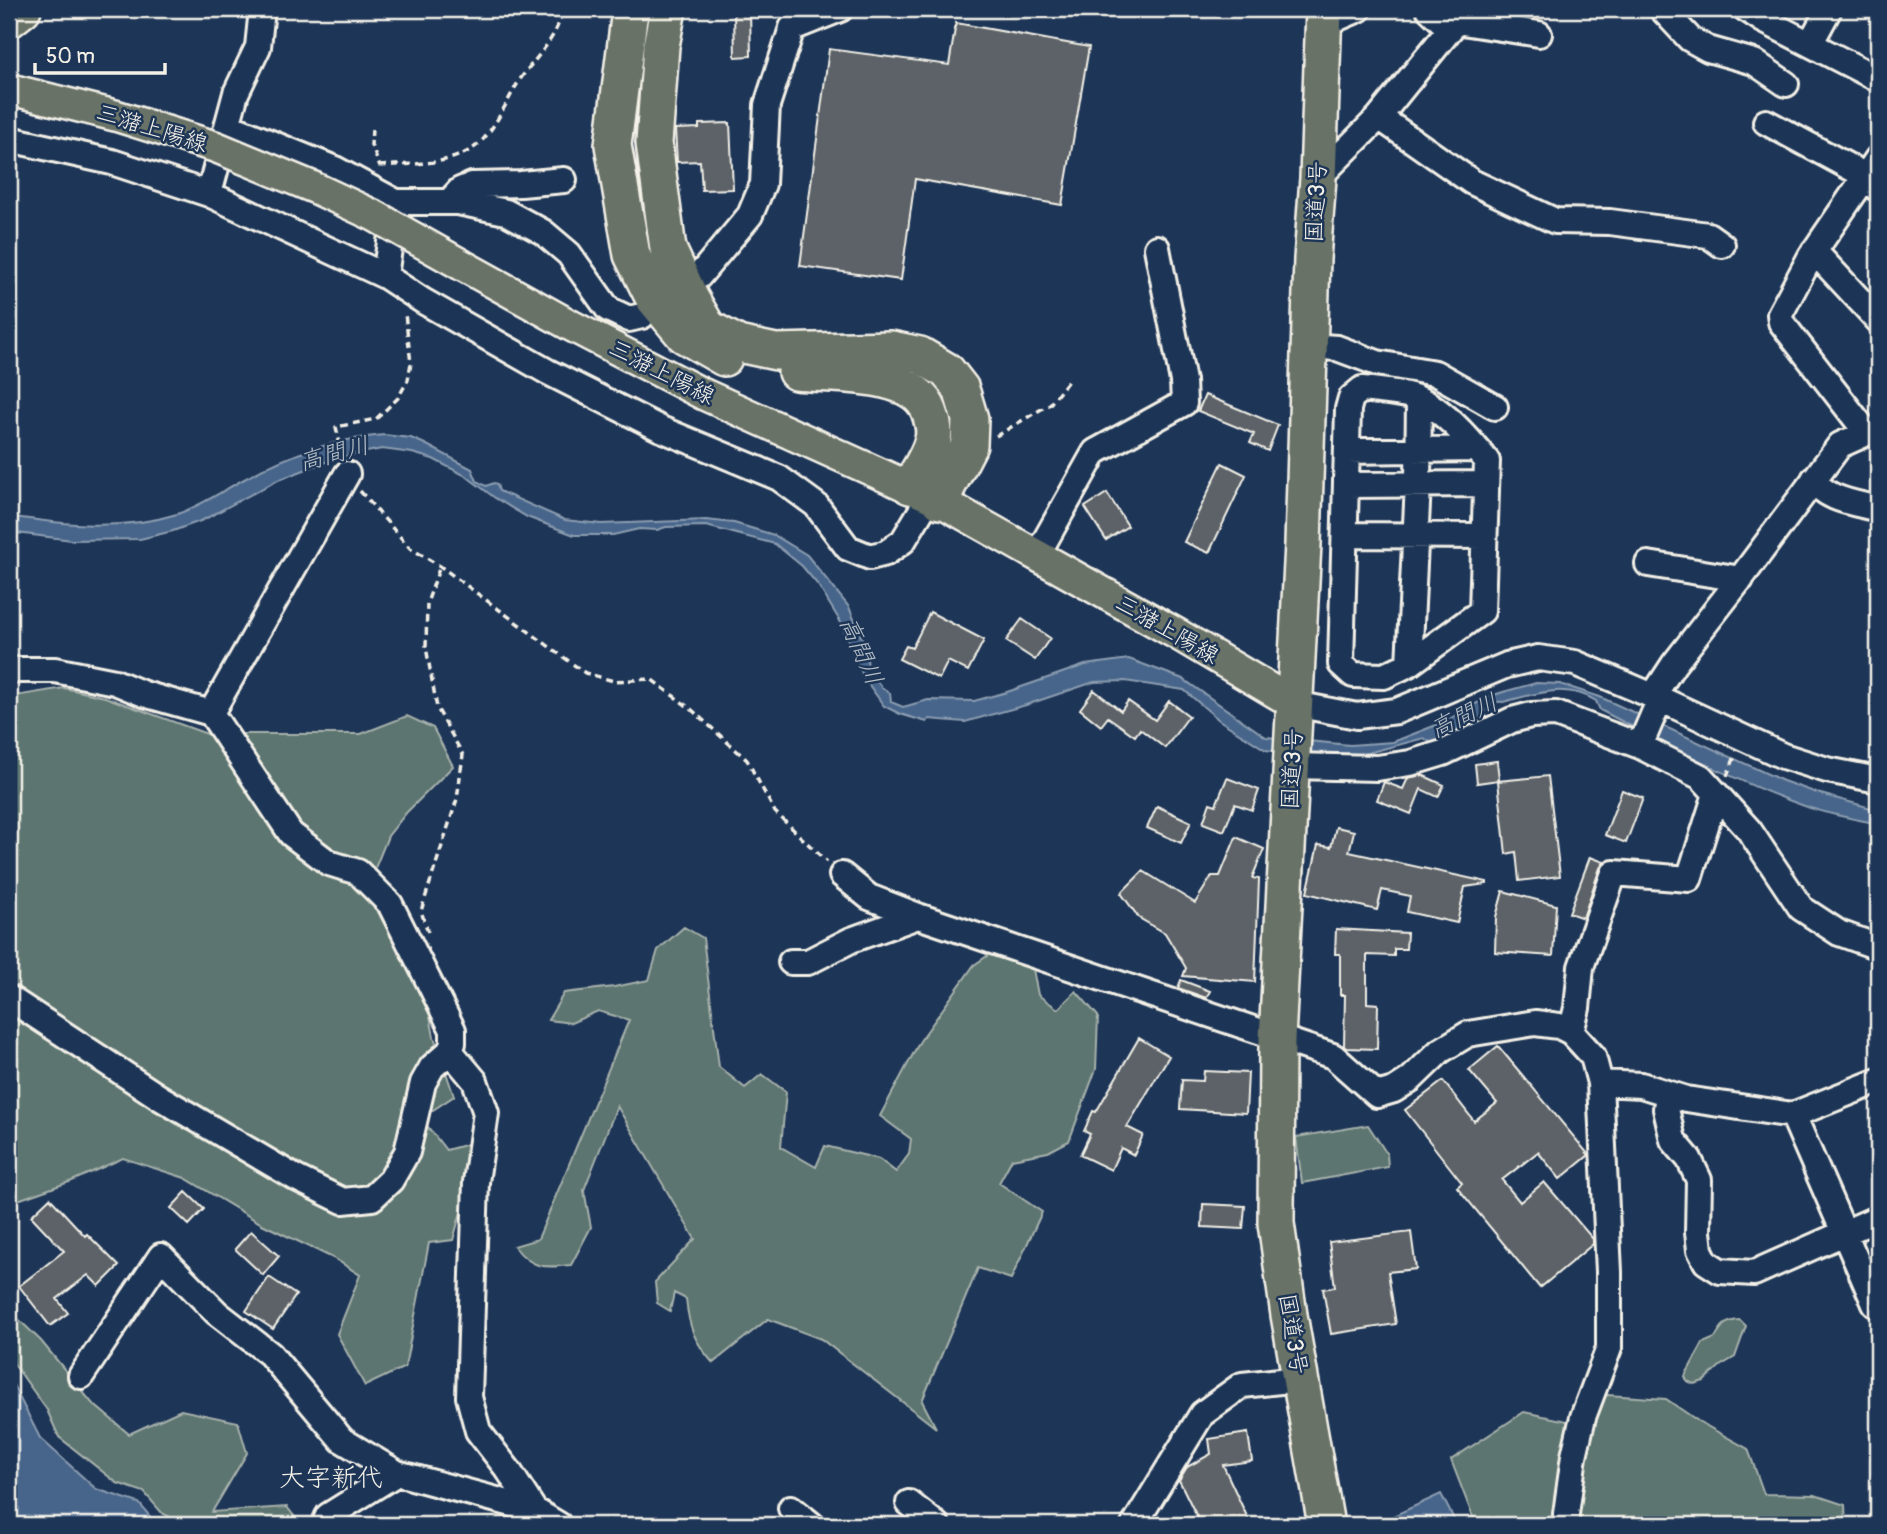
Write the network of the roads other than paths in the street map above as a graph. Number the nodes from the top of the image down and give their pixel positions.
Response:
1 (262, 9) edge
2 (668, 9) edge
3 (840, 9) edge
4 (1359, 9) edge
5 (1429, 9) edge
6 (1662, 9) edge
7 (1746, 9) edge
8 (1829, 9) edge
9 (630, 12) edge
10 (1324, 16) edge
11 (1460, 20) edge
12 (1539, 34) dead end
13 (1810, 44) junction
14 (1878, 79) edge
15 (1786, 84) dead end
16 (9, 89) edge
17 (1380, 117) junction
18 (1766, 122) dead end
19 (229, 126) junction
20 (9, 139) edge
21 (1874, 175) edge
22 (1318, 178) junction
23 (564, 180) dead end
24 (209, 194) junction
25 (387, 197) junction
26 (449, 202) junction
27 (1722, 245) dead end
28 (1157, 248) dead end
29 (1814, 251) junction
30 (699, 276) dead end
31 (393, 282) junction
32 (642, 316) dead end
33 (1878, 320) edge
34 (1309, 346) junction
35 (1377, 363) junction
36 (1376, 390) junction
37 (1419, 400) junction
38 (1495, 407) dead end
39 (1873, 430) edge
40 (1477, 449) junction
41 (1419, 450) junction
42 (1347, 451) junction
43 (345, 468) road end
44 (1814, 479) junction
45 (1418, 484) junction
46 (1486, 484) junction
47 (1346, 485) junction
48 (927, 494) junction
49 (1878, 509) edge
50 (1345, 535) junction
51 (1414, 536) junction
52 (1484, 536) junction
53 (1037, 555) junction
54 (1648, 564) dead end
55 (1741, 579) junction
56 (1409, 664) junction
57 (9, 670) edge
58 (1656, 702) junction
59 (211, 713) junction
60 (1293, 739) junction
61 (1642, 743) junction
62 (1878, 780) edge
63 (1721, 788) junction
64 (842, 874) road end
65 (918, 916) junction
66 (1878, 947) edge
67 (791, 962) dead end
68 (9, 998) edge
69 (1571, 1032) junction
70 (1277, 1039) junction
71 (452, 1041) junction
72 (1878, 1081) edge
73 (1600, 1083) junction
74 (1668, 1094) junction
75 (1793, 1115) junction
76 (1878, 1218) edge
77 (1844, 1233) junction
78 (1875, 1304) dead end
79 (82, 1376) dead end
80 (1300, 1379) junction
81 (397, 1473) junction
82 (909, 1503) dead end
83 (791, 1508) dead end
84 (534, 1510) junction
85 (324, 1525) edge
86 (559, 1525) edge
87 (813, 1525) edge
88 (937, 1525) edge
89 (1135, 1525) edge
90 (1326, 1525) edge
91 (1566, 1525) edge

1 - 19 street
2 - 48 highway
3 - 30 street
4 - 10 street
5 - 11 street
6 - 15 street
7 - 13 street
8 - 13 street
9 - 48 highway
10 - 22 highway, 国道3号
11 - 12 street
11 - 17 street
13 - 14 street
16 - 48 main road, 三潴上陽線, bridge
17 - 22 street
17 - 27 street
18 - 21 street
19 - 24 street
19 - 25 street
20 - 24 street
21 - 29 street
22 - 34 highway, 国道3号
23 - 26 street
24 - 31 street
25 - 26 street
25 - 31 street
26 - 32 street
28 - 53 street
29 - 33 street
29 - 39 street
31 - 48 street
34 - 35 street
34 - 60 highway, 国道3号
35 - 36 street
35 - 38 street
36 - 37 street
36 - 42 street
37 - 40 street
37 - 41 street
39 - 44 street
40 - 41 street
40 - 46 street
41 - 42 street
41 - 45 street
42 - 47 street
43 - 59 street
44 - 49 street
44 - 55 street
45 - 46 street
45 - 47 street
45 - 51 street
46 - 52 street
47 - 50 street
48 - 53 main road, 三潴上陽線
50 - 51 street
50 - 56 street
51 - 52 street
51 - 56 street
52 - 56 street
53 - 60 main road, 三潴上陽線
54 - 55 street
55 - 58 street
57 - 59 street
58 - 60 street
58 - 61 street
58 - 62 street
59 - 71 street
60 - 61 street
60 - 70 highway, 国道3号
61 - 63 street
63 - 66 street
63 - 69 street
64 - 65 street
65 - 67 street
65 - 70 street
68 - 71 street
69 - 70 street
69 - 73 street
70 - 80 highway, 国道3号
71 - 84 street
72 - 75 street
73 - 74 street
73 - 91 street
74 - 75 street
74 - 77 street
75 - 77 street
76 - 77 street
77 - 78 street
79 - 81 street
80 - 89 street
80 - 90 highway, 国道3号
81 - 84 street
81 - 85 street
82 - 88 street
83 - 87 street
84 - 86 street

